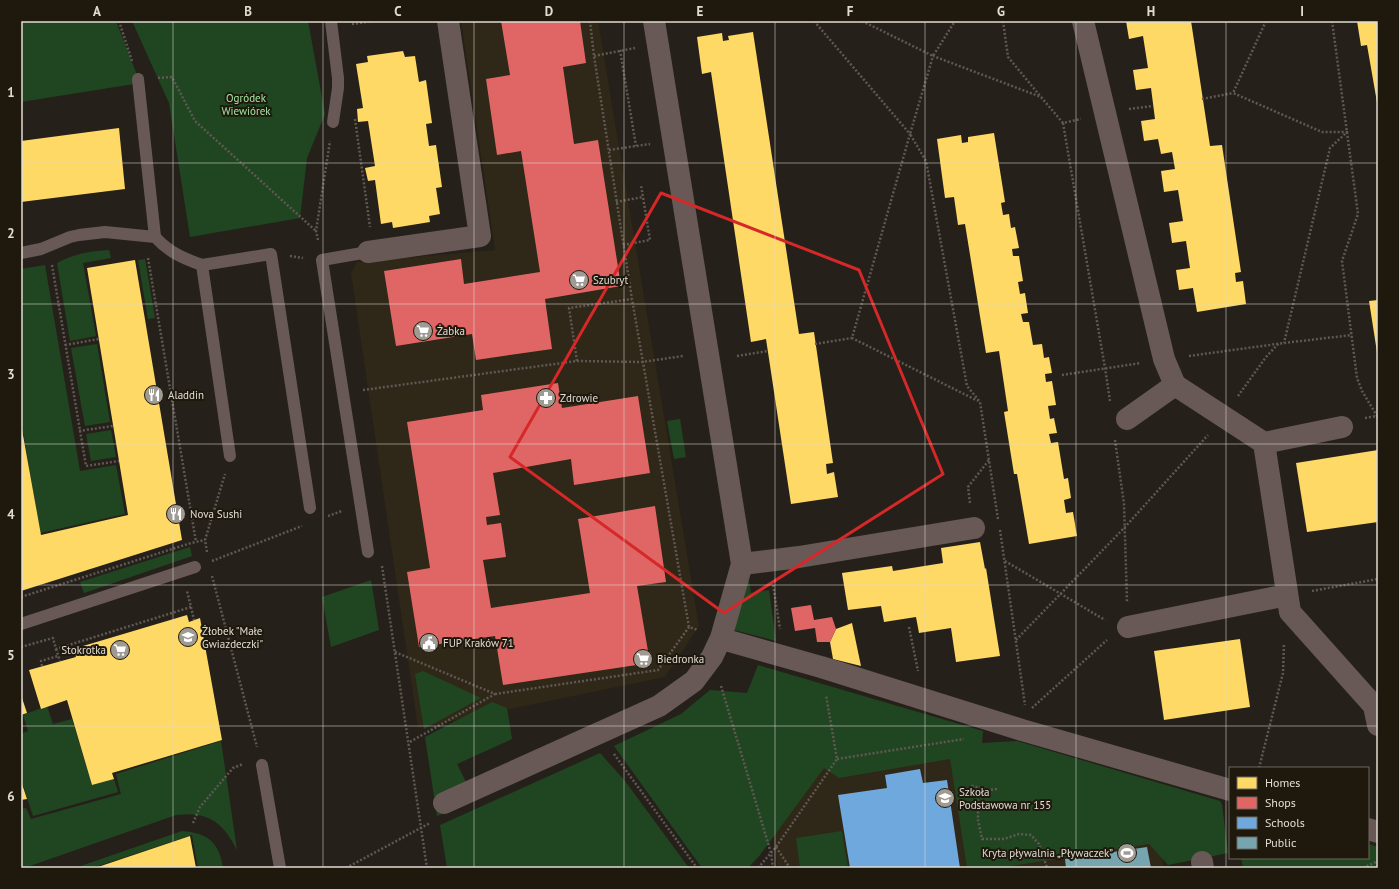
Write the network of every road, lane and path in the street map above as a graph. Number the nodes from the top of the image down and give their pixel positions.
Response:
1 (119, 21) edge
2 (331, 21) edge
3 (373, 21) edge
4 (448, 21) edge
5 (590, 21) edge
6 (654, 21) edge
7 (814, 21) edge
8 (862, 21) edge
9 (955, 21) edge
10 (1003, 21) edge
11 (1083, 21) edge
12 (1266, 21) edge
13 (1332, 21) edge
14 (351, 24) dead end
15 (639, 47) dead end
16 (620, 50) junction
17 (594, 56) junction
18 (933, 56) junction
19 (138, 79) junction
20 (1233, 93) junction
21 (1041, 98) junction
22 (1202, 99) dead end
23 (1153, 106) dead end
24 (1105, 113) junction
25 (354, 116) dead end
26 (333, 122) joint
27 (1063, 123) junction
28 (1347, 132) junction
29 (910, 134) junction
30 (654, 143) dead end
31 (636, 146) junction
32 (609, 150) junction
33 (641, 184) dead end
34 (643, 197) junction
35 (616, 202) junction
36 (155, 237) junction
37 (623, 245) junction
38 (147, 250) dead end
39 (371, 252) junction
40 (21, 253) edge
41 (271, 254) junction
42 (51, 260) dead end
43 (322, 260) junction
44 (202, 265) junction
45 (632, 299) junction
46 (1352, 335) junction
47 (852, 338) junction
48 (99, 339) dead end
49 (1279, 343) junction
50 (1284, 343) junction
51 (815, 344) dead end
52 (65, 345) junction
53 (768, 351) dead end
54 (686, 356) dead end
55 (737, 356) dead end
56 (1164, 360) junction
57 (578, 361) junction
58 (642, 362) junction
59 (1105, 368) junction
60 (1062, 374) dead end
61 (1175, 385) junction
62 (368, 389) dead end
63 (980, 402) junction
64 (1110, 406) dead end
65 (1223, 416) junction
66 (1378, 416) edge
67 (1128, 419) dead end
68 (114, 426) dead end
69 (1342, 427) dead end
70 (79, 431) junction
71 (1114, 436) dead end
72 (1264, 443) junction
73 (230, 456) joint
74 (989, 460) junction
75 (119, 461) dead end
76 (360, 504) junction
77 (310, 508) dead end
78 (322, 518) dead end
79 (998, 522) dead end
80 (308, 524) dead end
81 (1125, 527) junction
82 (974, 528) joint
83 (1000, 530) dead end
84 (205, 540) junction
85 (196, 542) junction
86 (368, 552) joint
87 (207, 555) dead end
88 (1005, 561) junction
89 (208, 563) dead end
90 (742, 564) junction
91 (194, 567) dead end
92 (210, 570) dead end
93 (181, 571) junction
94 (1378, 578) edge
95 (772, 583) dead end
96 (1060, 595) junction
97 (21, 597) edge
98 (1288, 604) junction
99 (191, 607) junction
100 (194, 620) dead end
101 (21, 624) edge
102 (688, 627) junction
103 (909, 627) dead end
104 (1124, 627) junction
105 (703, 632) dead end
106 (729, 641) dead end
107 (1016, 641) junction
108 (21, 647) edge
109 (56, 649) junction
110 (395, 652) junction
111 (58, 656) junction
112 (785, 658) junction
113 (60, 661) dead end
114 (42, 666) dead end
115 (821, 667) junction
116 (719, 681) dead end
117 (494, 694) junction
118 (925, 699) junction
119 (1377, 712) edge
120 (1024, 721) junction
121 (598, 733) junction
122 (968, 738) dead end
123 (408, 743) junction
124 (836, 759) junction
125 (261, 761) junction
126 (1259, 767) edge
127 (998, 789) dead end
128 (1229, 790) edge
129 (444, 803) dead end
130 (193, 823) dead end
131 (776, 847) junction
132 (771, 853) junction
133 (1378, 861) edge
134 (280, 868) edge
135 (427, 868) edge
136 (697, 868) edge
137 (758, 868) edge
138 (773, 868) edge
139 (790, 868) edge
140 (1047, 868) edge
141 (1363, 868) edge

1 - 19 path
2 - 26 lane
3 - 14 path
4 - 39 street
5 - 17 path
6 - 90 street
7 - 29 path
8 - 18 path
9 - 18 path
10 - 21 path
11 - 24 street
12 - 20 path
13 - 28 path
15 - 16 path
16 - 17 path
16 - 31 path
17 - 32 path
18 - 21 path
18 - 29 path
19 - 26 path
19 - 36 lane
20 - 22 path
20 - 28 path
21 - 27 path
23 - 24 path
24 - 27 path
24 - 56 street
25 - 39 path
27 - 59 path
28 - 46 path
28 - 50 path
29 - 47 path
29 - 63 path
30 - 31 path
31 - 32 path
32 - 35 path
33 - 34 path
34 - 35 path
34 - 37 path
35 - 37 path
36 - 40 lane
36 - 44 lane
37 - 45 path
38 - 85 path
39 - 43 lane
41 - 43 path
41 - 44 lane
41 - 77 lane
42 - 52 path
43 - 76 lane
44 - 73 lane
45 - 57 path
45 - 58 path
46 - 50 path
46 - 66 path
47 - 51 path
47 - 63 path
48 - 52 path
49 - 50 path
49 - 56 path
49 - 65 path
52 - 70 path
53 - 55 path
54 - 58 path
56 - 59 path
56 - 61 street
57 - 58 path
57 - 62 path
58 - 102 path
59 - 60 path
59 - 64 path
61 - 65 street
61 - 67 street
63 - 74 path
65 - 72 street
65 - 81 path
68 - 70 path
69 - 72 street
70 - 75 path
71 - 81 path
72 - 98 street
73 - 84 path
74 - 79 path
74 - 82 path
76 - 78 path
76 - 86 lane
80 - 89 path
81 - 96 path
81 - 104 path
82 - 90 street
83 - 88 path
84 - 85 path
84 - 87 path
85 - 97 path
86 - 110 path
88 - 96 path
88 - 107 path
90 - 121 street
91 - 93 lane
92 - 125 path
93 - 99 path
93 - 101 lane
94 - 98 path
95 - 112 path
96 - 104 path
96 - 107 path
98 - 104 street
98 - 119 street
98 - 126 path
99 - 100 path
99 - 109 path
102 - 105 path
102 - 117 path
103 - 118 path
104 - 120 path
106 - 112 street
107 - 120 path
108 - 109 path
109 - 111 path
110 - 117 path
110 - 123 path
111 - 113 path
111 - 114 path
112 - 115 street
115 - 118 street
115 - 124 path
116 - 132 path
117 - 123 path
118 - 120 street
120 - 128 street
121 - 129 street
121 - 136 path
122 - 124 path
123 - 135 path
124 - 131 path
125 - 130 path
125 - 134 lane
127 - 140 path
131 - 132 path
131 - 139 path
132 - 137 path
132 - 138 path
133 - 141 path

